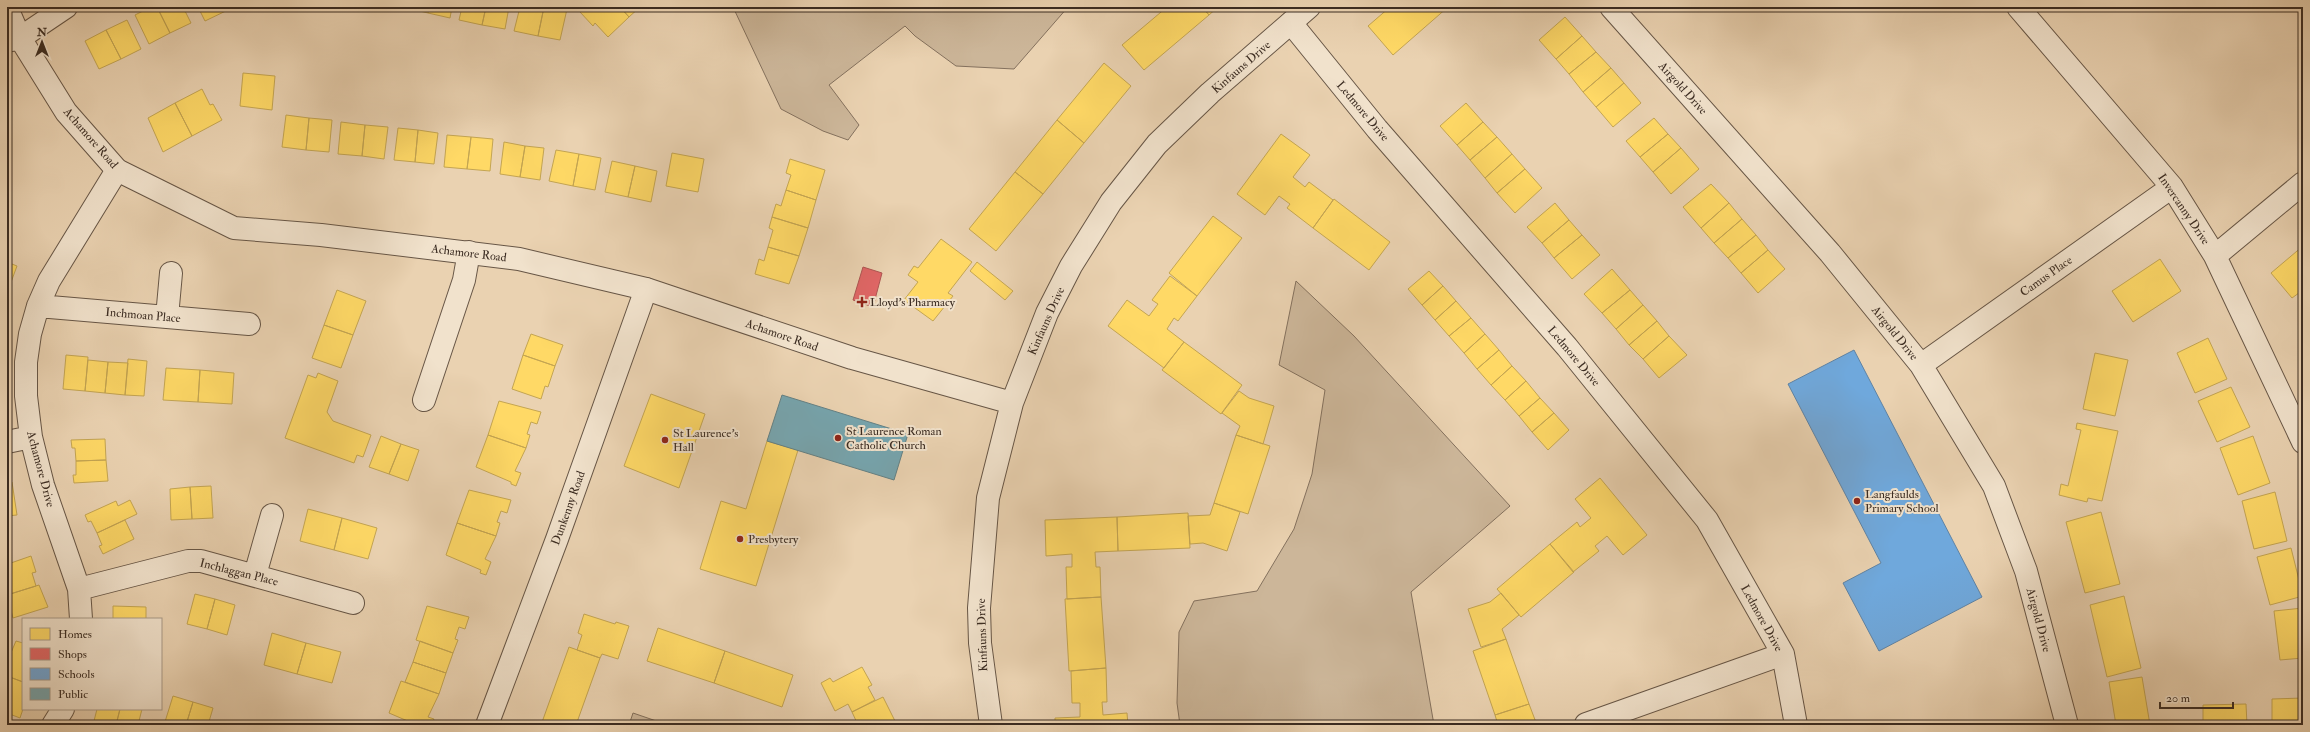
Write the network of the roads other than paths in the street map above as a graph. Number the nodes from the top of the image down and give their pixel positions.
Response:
1 (66, 7) edge
2 (1309, 7) edge
3 (1611, 7) edge
4 (2018, 7) edge
5 (7, 8) edge
6 (1291, 23) junction
7 (13, 39) edge
8 (117, 170) junction
9 (2303, 183) edge
10 (2172, 187) junction
11 (468, 252) junction
12 (2215, 256) junction
13 (171, 273) dead end
14 (646, 289) junction
15 (38, 306) junction
16 (167, 317) junction
17 (249, 324) dead end
18 (1921, 365) junction
19 (424, 400) dead end
20 (1012, 403) junction
21 (31, 437) junction
22 (7, 442) edge
23 (2303, 442) edge
24 (272, 515) dead end
25 (255, 575) junction
26 (79, 589) junction
27 (353, 603) dead end
28 (81, 618) edge
29 (1783, 654) junction
30 (62, 710) edge
31 (1586, 724) edge
32 (53, 725) edge
33 (486, 725) edge
34 (991, 725) edge
35 (1796, 725) edge
36 (2067, 725) edge

1 - 7 street
2 - 6 street, Kinfauns Drive
3 - 18 street, Airgold Drive
4 - 10 street, Invercanny Drive
5 - 7 street, Achamore Road
6 - 20 street, Kinfauns Drive
6 - 29 street, Ledmore Drive
7 - 8 street, Achamore Road
8 - 11 street, Achamore Road
8 - 15 street, Achamore Drive
9 - 12 street
10 - 12 street, Invercanny Drive
10 - 18 street, Camus Place
11 - 14 street, Achamore Road
11 - 19 street
12 - 23 street, Invercanny Drive
13 - 16 street
14 - 20 street, Achamore Road
14 - 33 street, Dunkenny Road
15 - 16 street, Inchmoan Place
15 - 21 street, Achamore Drive
16 - 17 street, Inchmoan Place
18 - 36 street, Airgold Drive
20 - 34 street, Kinfauns Drive
21 - 22 street
21 - 26 street, Achamore Drive
24 - 25 street
25 - 26 street, Inchlaggan Place
25 - 27 street, Inchlaggan Place
26 - 28 street, Achamore Drive
29 - 31 street
29 - 35 street, Ledmore Drive
30 - 32 street

